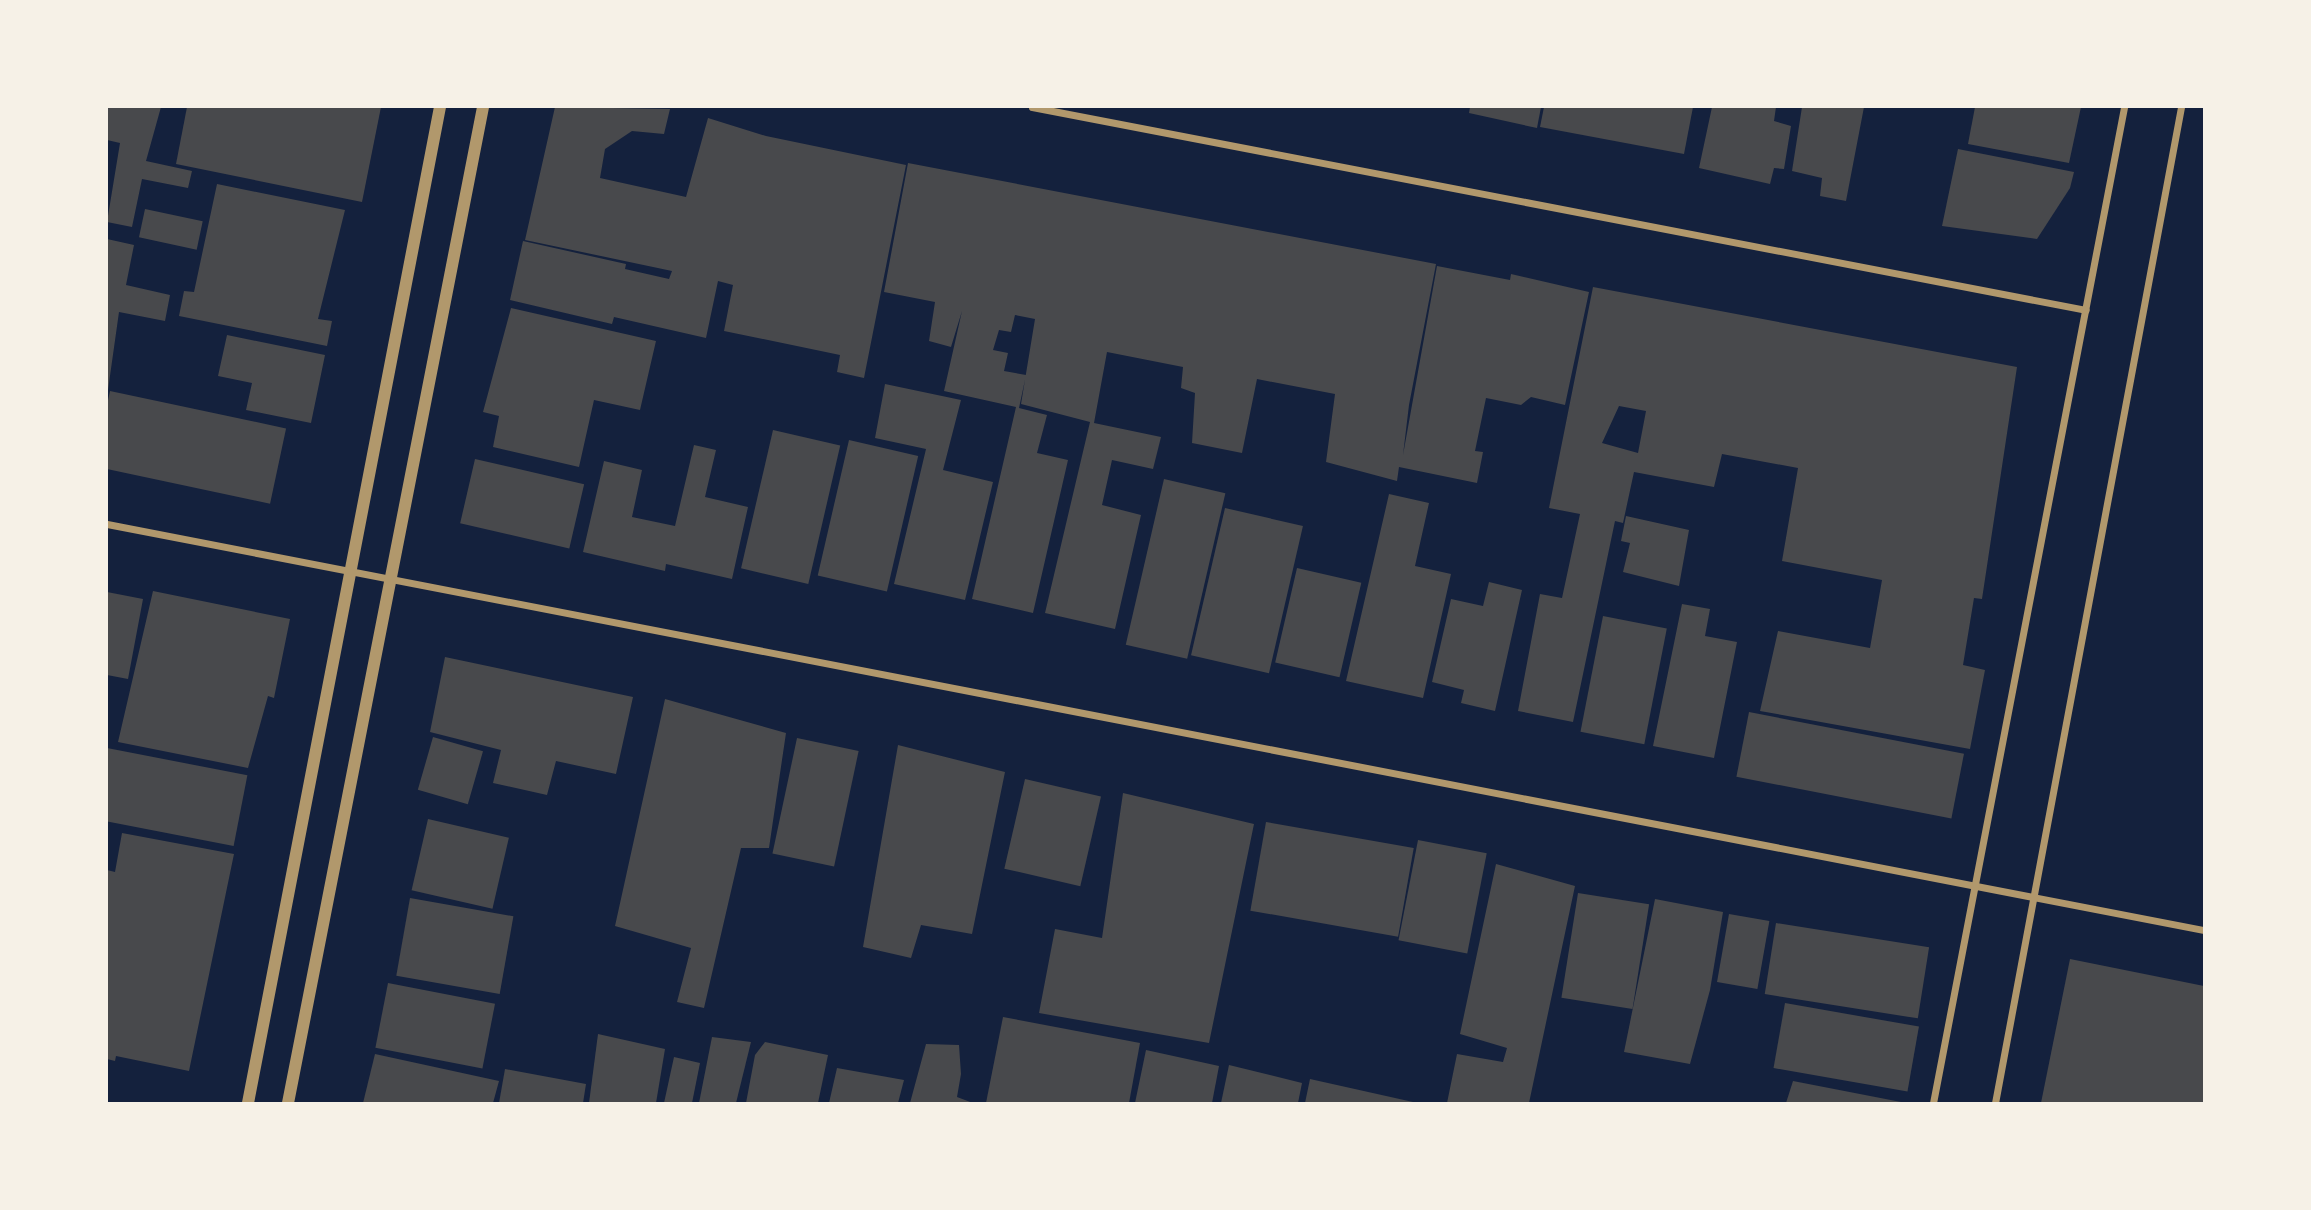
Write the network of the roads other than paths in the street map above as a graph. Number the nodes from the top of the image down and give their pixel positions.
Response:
1 (440, 107) edge
2 (483, 107) edge
3 (1032, 107) edge
4 (2124, 107) edge
5 (2181, 107) edge
6 (2086, 310) junction
7 (107, 524) edge
8 (351, 569) junction
9 (391, 577) junction
10 (1977, 888) junction
11 (2036, 899) junction
12 (2204, 930) edge
13 (248, 1103) edge
14 (288, 1103) edge
15 (1933, 1103) edge
16 (1996, 1103) edge

1 - 8 street
2 - 9 street
3 - 6 street
4 - 6 street
5 - 11 street
6 - 10 street
7 - 8 street
8 - 9 street
8 - 13 street
9 - 10 street
9 - 14 street
10 - 11 street
10 - 15 street
11 - 12 street
11 - 16 street

